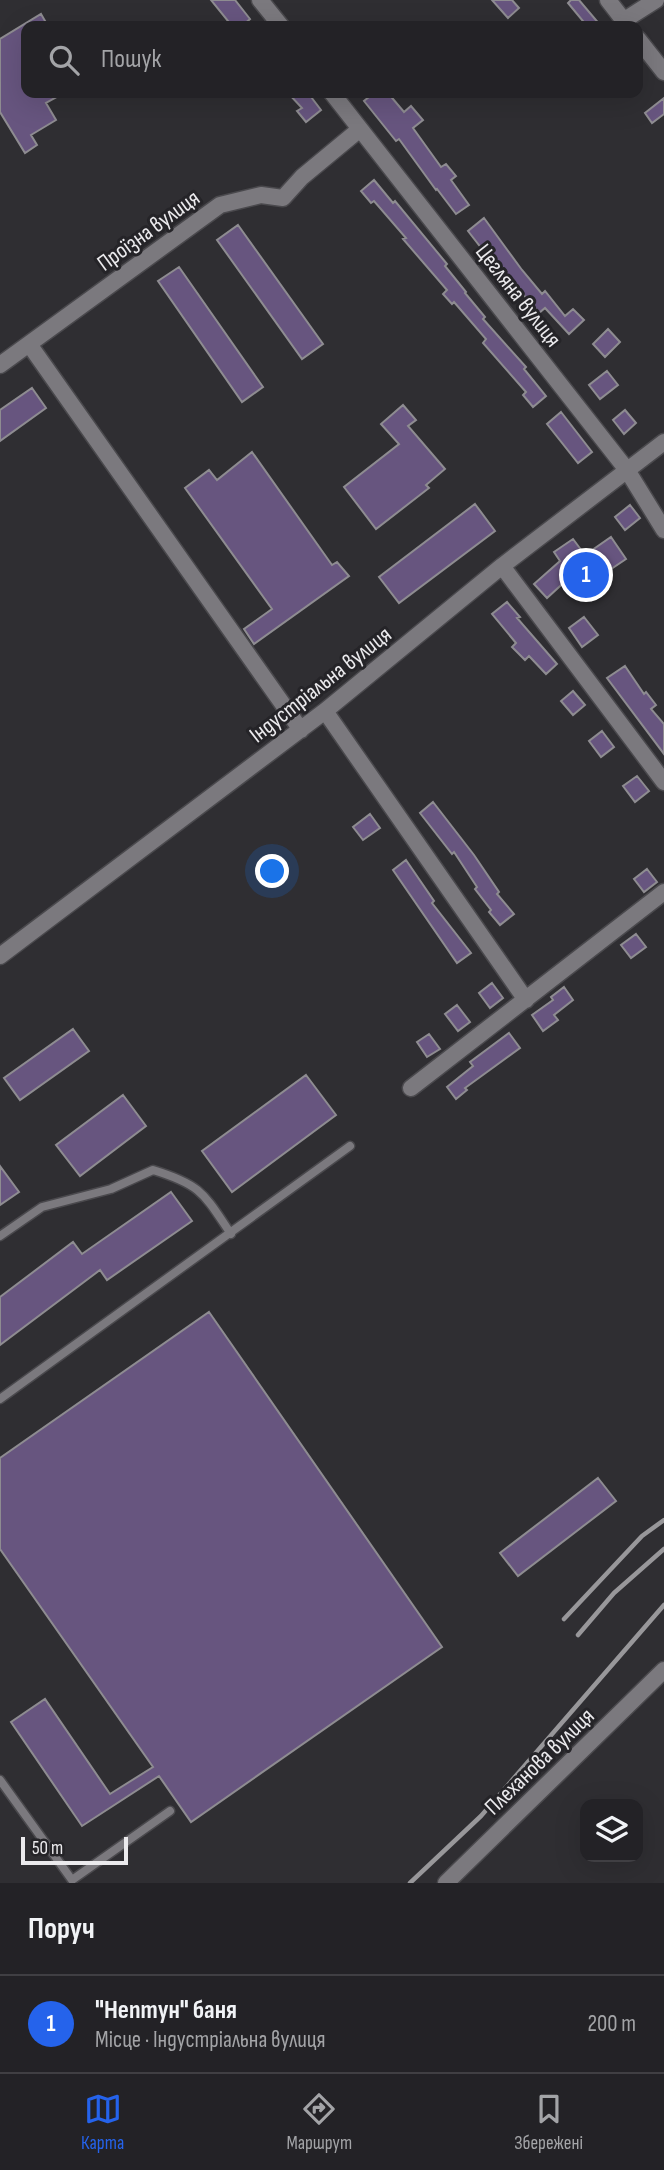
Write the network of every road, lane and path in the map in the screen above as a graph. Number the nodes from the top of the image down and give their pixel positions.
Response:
1 (260, 0) edge
2 (608, 0) edge
3 (656, 0) edge
4 (277, 21) edge
5 (624, 21) edge
6 (628, 21) edge
7 (643, 45) edge
8 (664, 72) edge
9 (336, 98) edge
10 (360, 129) junction
11 (29, 344) junction
12 (0, 365) edge
13 (664, 442) edge
14 (627, 470) junction
15 (664, 530) edge
16 (502, 566) junction
17 (325, 711) junction
18 (301, 730) junction
19 (664, 782) edge
20 (664, 892) edge
21 (0, 956) edge
22 (526, 1000) junction
23 (411, 1088) dead end
24 (350, 1146) dead end
25 (231, 1234) junction
26 (0, 1236) edge
27 (0, 1399) edge
28 (664, 1670) edge
29 (0, 1780) edge
30 (170, 1811) dead end
31 (446, 1883) edge

1 - 4 street
2 - 5 street
3 - 6 street
7 - 8 street
9 - 10 street, Цегляна вулиця
10 - 11 street, Проїзна вулиця
10 - 14 street, Цегляна вулиця
11 - 12 street, Проїзна вулиця
11 - 18 street
13 - 14 street, Індустріальна вулиця
14 - 15 street, Цегляна вулиця
14 - 16 street, Індустріальна вулиця
16 - 17 street, Індустріальна вулиця
16 - 19 street
17 - 18 street, Індустріальна вулиця
17 - 22 street
18 - 21 street, Індустріальна вулиця
20 - 22 street
22 - 23 street
24 - 25 lane
25 - 26 lane
25 - 27 lane
28 - 31 street, Плеханова вулиця
29 - 30 lane

